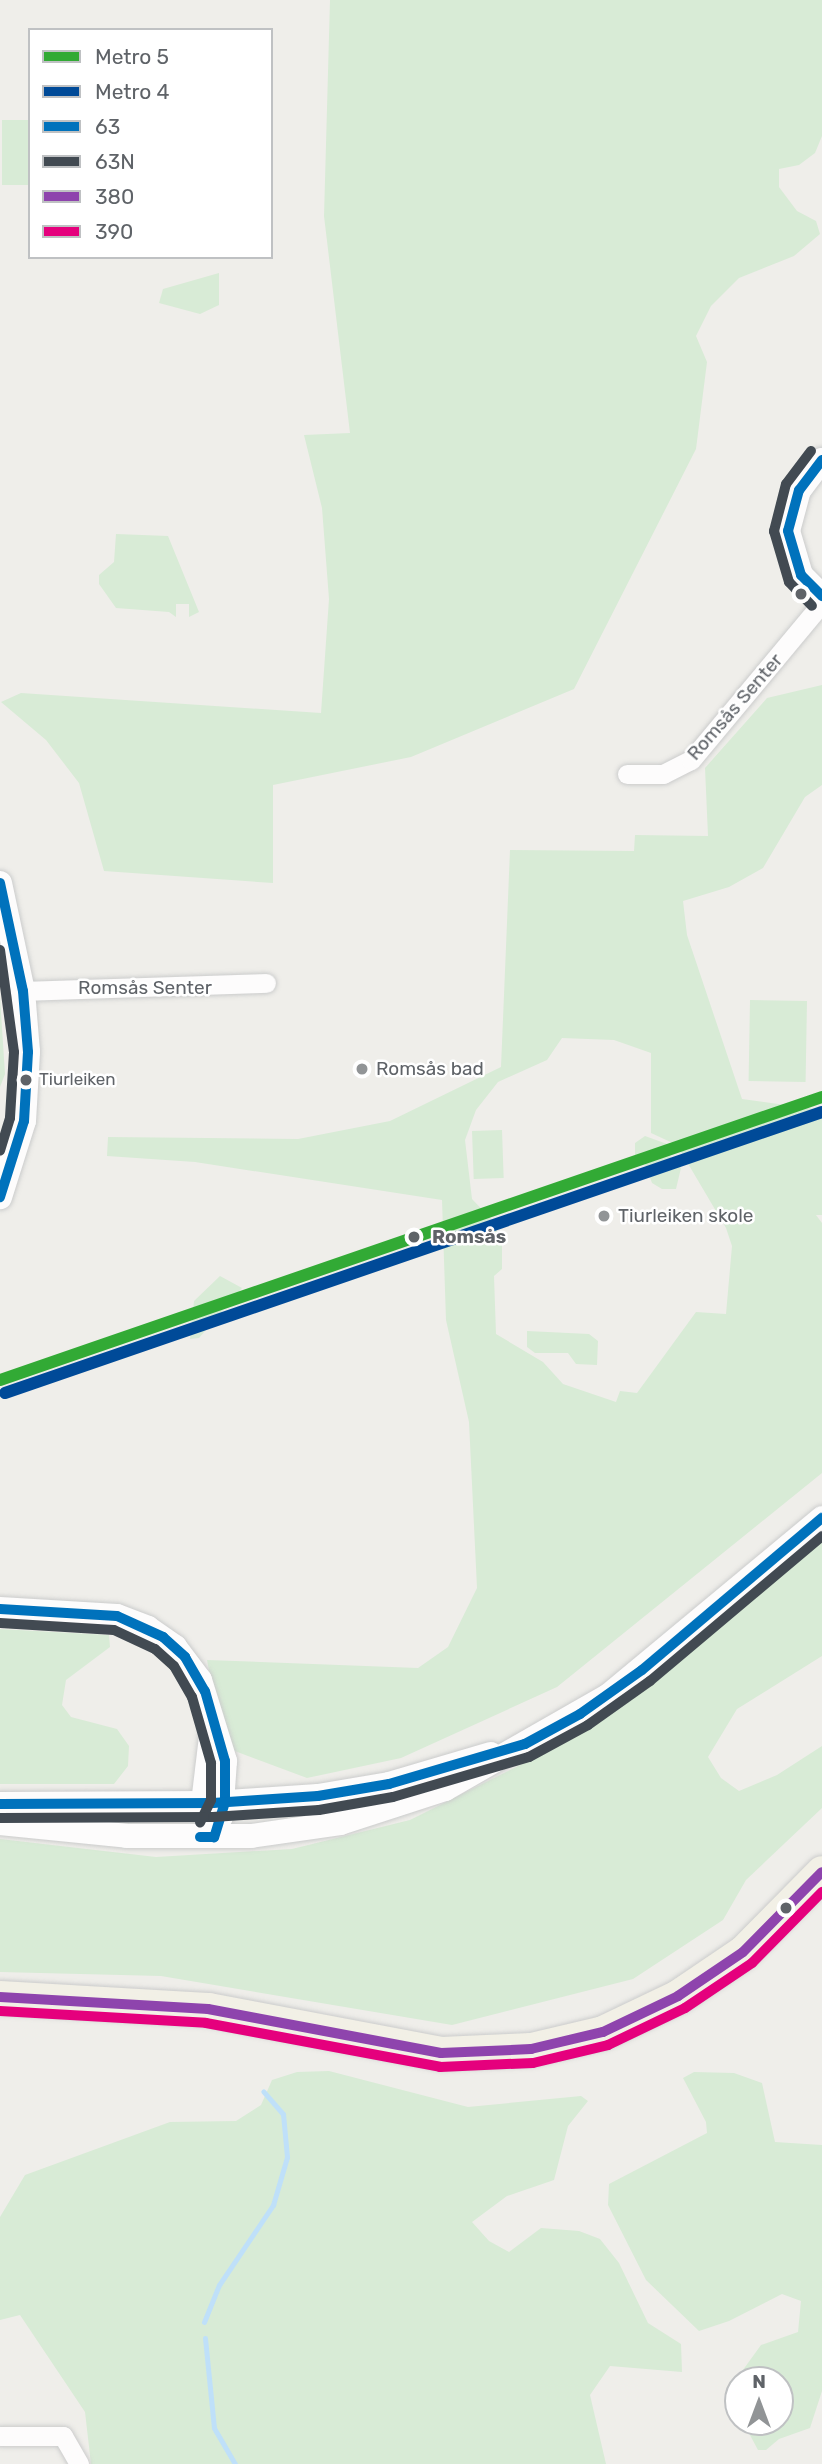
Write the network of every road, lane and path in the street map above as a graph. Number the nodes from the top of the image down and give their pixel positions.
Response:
1 (822, 460) edge
2 (822, 596) edge
3 (822, 603) edge
4 (627, 774) dead end
5 (0, 883) edge
6 (266, 983) dead end
7 (23, 990) junction
8 (0, 1197) edge
9 (822, 1518) edge
10 (0, 1609) edge
11 (525, 1744) junction
12 (214, 1802) junction
13 (0, 1804) edge
14 (0, 1823) edge
15 (214, 1837) junction
16 (822, 1872) edge
17 (0, 1997) edge
18 (0, 2436) edge
19 (79, 2464) edge

1 - 2 street
3 - 4 street, Romsås Senter
5 - 7 street
6 - 7 street, Romsås Senter
7 - 8 street
9 - 11 street
10 - 12 street
11 - 12 street
11 - 15 street
12 - 13 street
12 - 15 street
14 - 15 street
16 - 17 highway
18 - 19 street

